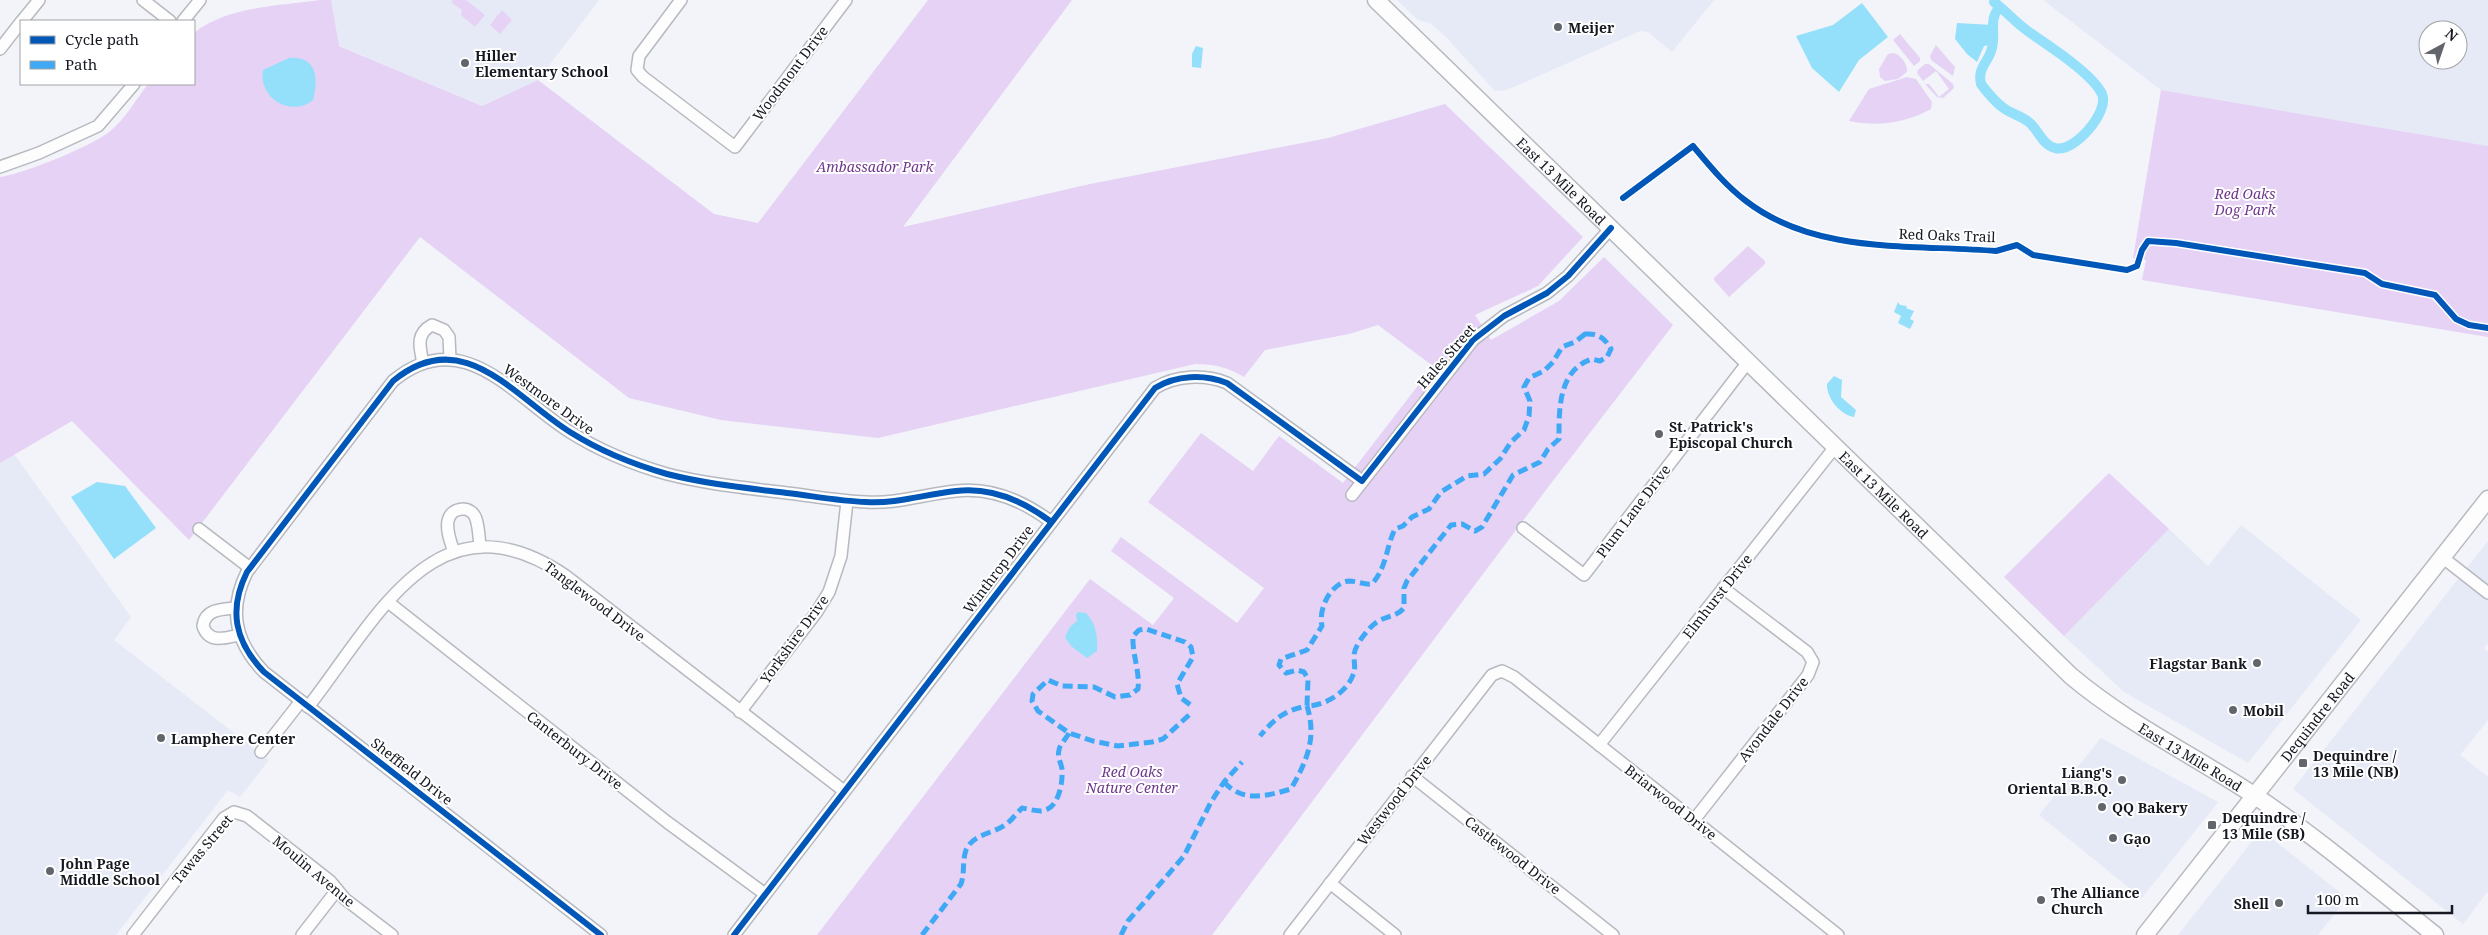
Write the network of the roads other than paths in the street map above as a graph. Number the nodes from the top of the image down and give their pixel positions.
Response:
1 (39, 0) edge
2 (143, 0) edge
3 (200, 0) edge
4 (681, 0) edge
5 (846, 0) edge
6 (1376, 0) edge
7 (24, 20) edge
8 (169, 20) edge
9 (184, 20) edge
10 (20, 24) edge
11 (0, 49) edge
12 (133, 85) edge
13 (0, 167) edge
14 (1611, 228) junction
15 (450, 359) junction
16 (1748, 362) junction
17 (423, 363) junction
18 (1836, 447) junction
19 (1362, 481) junction
20 (1352, 494) dead end
21 (2488, 499) edge
22 (847, 501) junction
23 (1050, 522) junction
24 (1523, 528) dead end
25 (199, 529) dead end
26 (480, 547) junction
27 (454, 552) junction
28 (2442, 557) junction
29 (250, 568) junction
30 (1723, 588) junction
31 (2488, 593) edge
32 (388, 602) junction
33 (236, 608) junction
34 (239, 635) junction
35 (1502, 672) joint
36 (305, 704) junction
37 (740, 712) junction
38 (1599, 745) junction
39 (261, 752) dead end
40 (1412, 776) junction
41 (844, 791) junction
42 (2254, 795) junction
43 (234, 812) joint
44 (1694, 820) junction
45 (1330, 883) junction
46 (337, 890) junction
47 (764, 894) junction
48 (133, 935) edge
49 (302, 935) edge
50 (392, 935) edge
51 (601, 935) edge
52 (734, 935) edge
53 (1290, 935) edge
54 (1395, 935) edge
55 (1613, 935) edge
56 (1838, 935) edge
57 (2144, 935) edge
58 (2435, 935) edge

1 - 7 street
2 - 8 street
3 - 9 street
4 - 5 street, Woodmont Drive
6 - 14 main road, East 13 Mile Road
10 - 11 street
12 - 13 street
14 - 16 main road, East 13 Mile Road
14 - 19 street, Hales Street
15 - 17 street, Westmore Drive
15 - 17 street
15 - 22 street, Westmore Drive
16 - 18 main road, East 13 Mile Road
16 - 24 street, Plum Lane Drive
17 - 29 street, Westmore Drive
18 - 30 street, Elmhurst Drive
18 - 42 main road, East 13 Mile Road
19 - 20 street, Hales Street
19 - 23 street, Winthrop Drive
21 - 28 main road, Dequindre Road
22 - 23 street, Westmore Drive
22 - 37 street, Yorkshire Drive
23 - 41 street, Winthrop Drive
25 - 29 street
26 - 27 street, Tanglewood Drive
26 - 27 street
26 - 37 street, Tanglewood Drive
27 - 32 street, Tanglewood Drive
28 - 31 street
28 - 42 main road, Dequindre Road
29 - 33 street, Westmore Drive
30 - 38 street, Elmhurst Drive
30 - 44 street, Avondale Drive
32 - 36 street, Tanglewood Drive
32 - 47 street, Canterbury Drive
33 - 34 street, Sheffield Drive
33 - 34 street
34 - 36 street, Sheffield Drive
35 - 38 street, Briarwood Drive
35 - 40 street, Westwood Drive
36 - 39 street
36 - 51 street, Sheffield Drive
37 - 41 street, Tanglewood Drive
38 - 44 street, Briarwood Drive
40 - 45 street, Westwood Drive
40 - 55 street, Castlewood Drive
41 - 47 street, Winthrop Drive
42 - 57 main road, Dequindre Road
42 - 58 main road, East 13 Mile Road
43 - 46 street, Moulin Avenue
43 - 48 street, Tawas Street
44 - 56 street, Briarwood Drive
45 - 53 street, Westwood Drive
45 - 54 street
46 - 49 street
46 - 50 street, Moulin Avenue
47 - 52 street, Winthrop Drive

